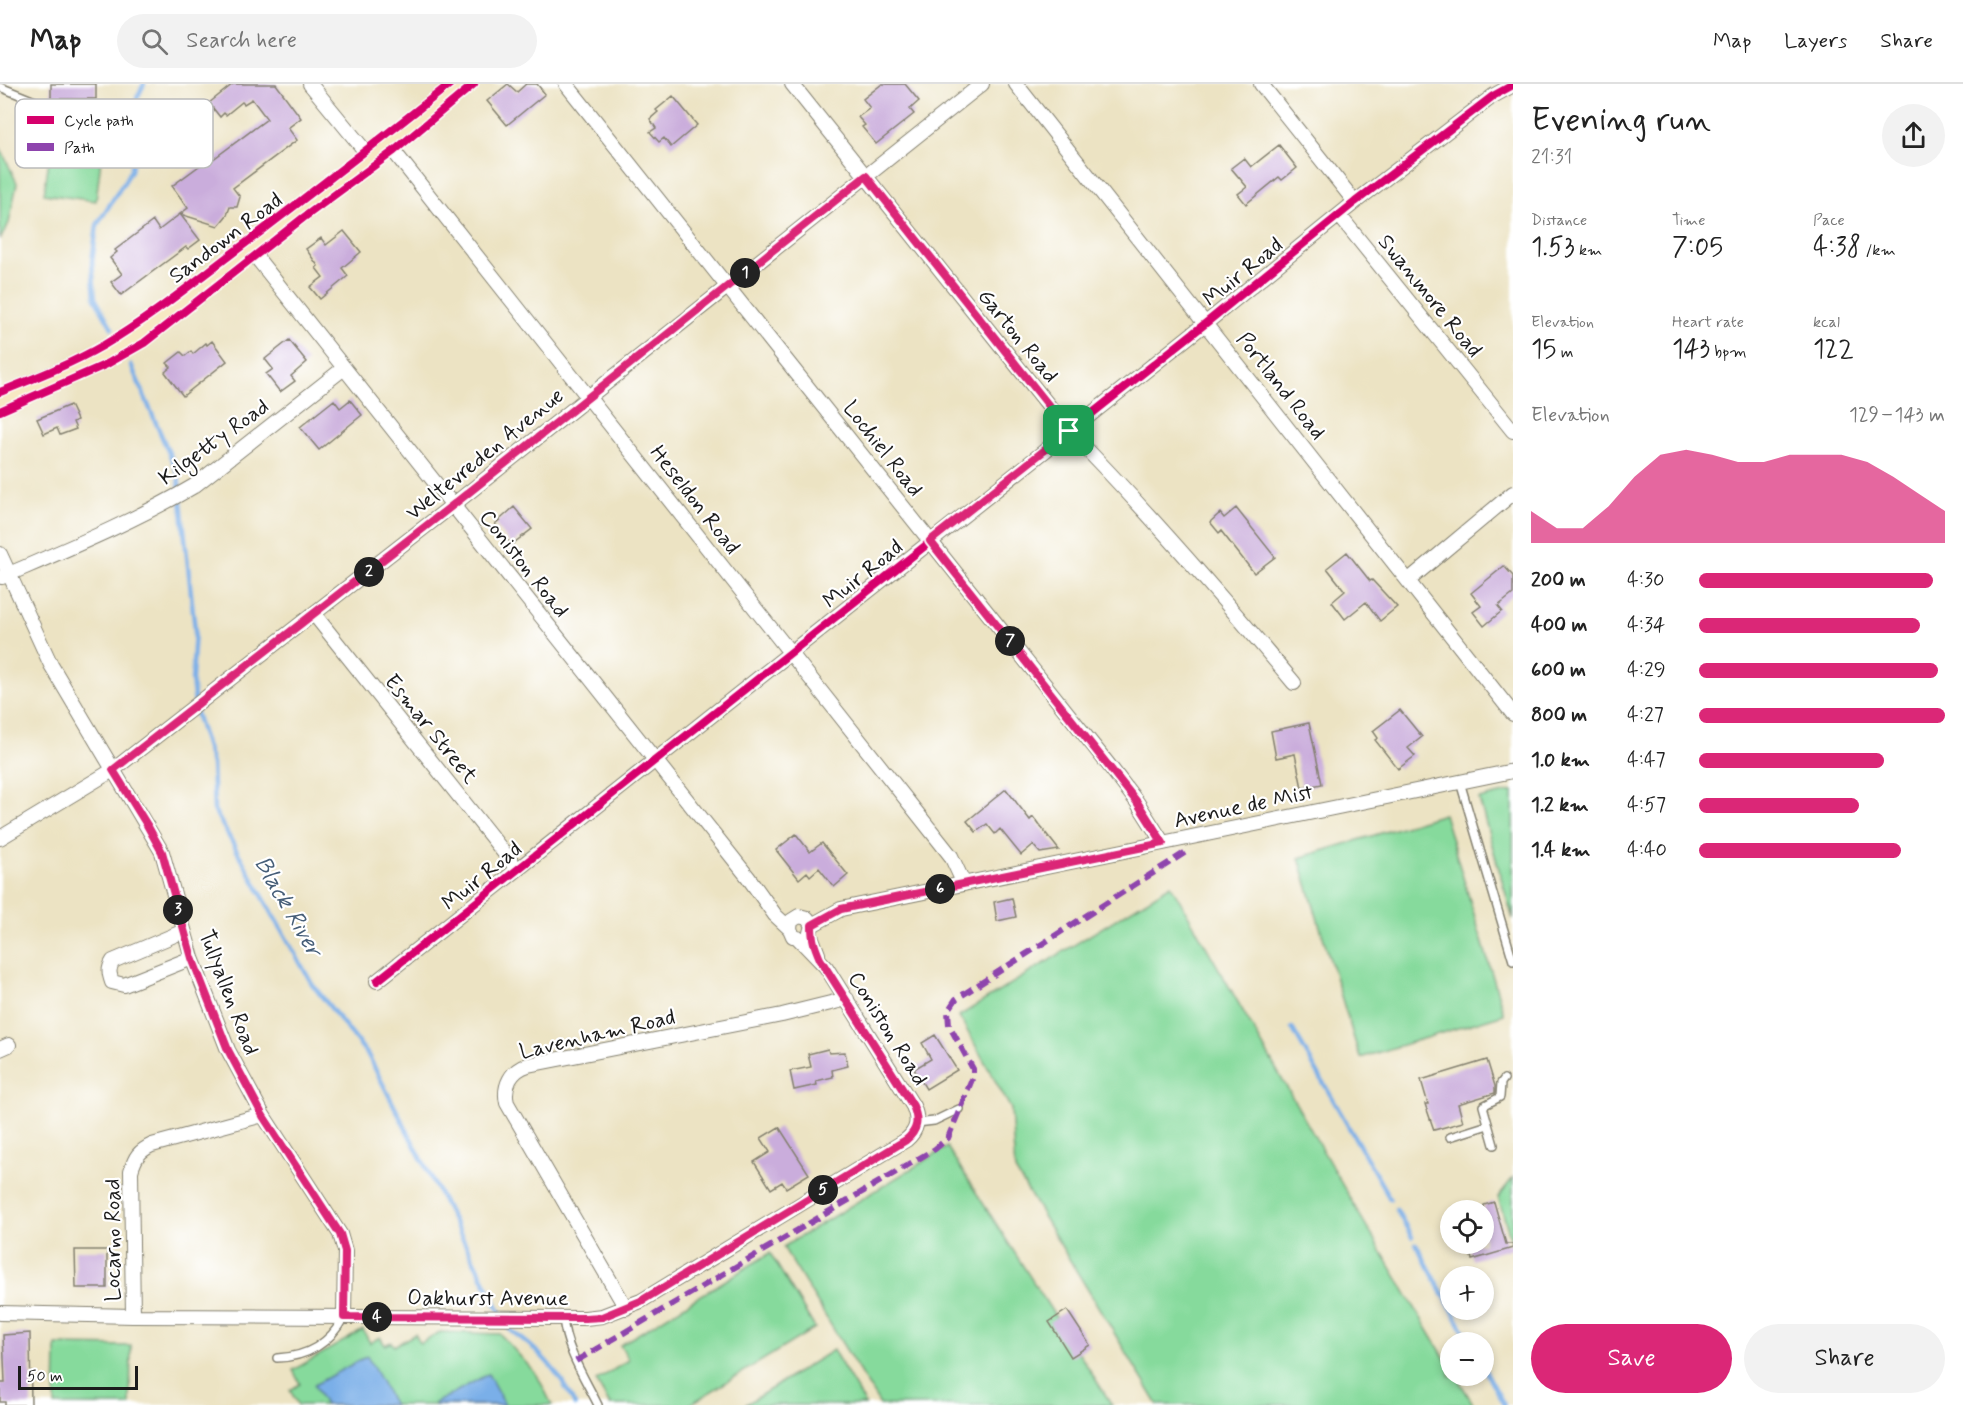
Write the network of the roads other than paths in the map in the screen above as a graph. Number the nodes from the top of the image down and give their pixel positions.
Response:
1 (309, 84) edge
2 (462, 84) edge
3 (566, 84) edge
4 (792, 84) edge
5 (982, 84) edge
6 (1016, 84) edge
7 (1261, 84) edge
8 (1513, 85) edge
9 (0, 87) edge
10 (30, 99) edge
11 (388, 144) junction
12 (370, 157) junction
13 (866, 176) junction
14 (1355, 202) junction
15 (1339, 214) junction
16 (249, 248) junction
17 (728, 286) junction
18 (1206, 324) junction
19 (344, 368) junction
20 (587, 397) junction
21 (0, 399) edge
22 (1069, 431) junction
23 (1513, 431) edge
24 (1513, 493) edge
25 (453, 505) junction
26 (930, 541) junction
27 (0, 554) edge
28 (4, 576) edge
29 (1409, 580) junction
30 (314, 614) junction
31 (791, 653) junction
32 (1294, 684) dead end
33 (1513, 714) edge
34 (653, 760) junction
35 (113, 770) junction
36 (1513, 771) edge
37 (1460, 782) junction
38 (0, 838) edge
39 (1163, 843) junction
40 (517, 869) junction
41 (964, 884) junction
42 (801, 927) junction
43 (184, 931) junction
44 (192, 958) junction
45 (1513, 961) edge
46 (377, 981) dead end
47 (847, 999) junction
48 (1504, 1079) dead end
49 (959, 1108) dead end
50 (263, 1116) junction
51 (917, 1122) junction
52 (1488, 1125) junction
53 (1450, 1137) dead end
54 (1494, 1145) dead end
55 (626, 1308) junction
56 (0, 1313) edge
57 (133, 1316) junction
58 (344, 1317) junction
59 (563, 1318) junction
60 (277, 1358) dead end
61 (598, 1405) edge

1 - 12 street
2 - 11 street, Sandown Road
3 - 17 street, Lochiel Road
4 - 13 street, Garton Road
5 - 13 street, Weltevreden Avenue
6 - 18 street, Portland Road
7 - 14 street
8 - 14 street, Muir Road
9 - 10 lane
11 - 12 street, Sandown Road
11 - 20 street, Heseldon Road
12 - 16 street, Sandown Road
13 - 17 street, Weltevreden Avenue
13 - 22 street, Garton Road
14 - 15 street, Muir Road
15 - 18 street, Muir Road
15 - 23 street, Swanmore Road
16 - 19 street, Coniston Road
16 - 21 street, Sandown Road
17 - 20 street, Weltevreden Avenue
17 - 26 street, Lochiel Road
18 - 22 street, Muir Road
18 - 29 street, Portland Road
19 - 25 street, Coniston Road
19 - 28 street, Kilgetty Road
20 - 25 street, Weltevreden Avenue
20 - 31 street, Heseldon Road
22 - 26 street, Muir Road
22 - 32 street, Garton Road
24 - 29 street
25 - 30 street, Weltevreden Avenue
25 - 34 street, Coniston Road
26 - 31 street, Muir Road
26 - 39 street, Lochiel Road
27 - 28 street, Tullyallen Road
28 - 35 street, Tullyallen Road
29 - 33 street, Portland Road
30 - 35 street, Weltevreden Avenue
30 - 40 street, Esmar Street
31 - 34 street, Muir Road
31 - 41 street, Heseldon Road
34 - 40 street, Muir Road
34 - 42 street, Coniston Road
35 - 38 street, Weltevreden Avenue
35 - 43 street, Tullyallen Road
36 - 37 street, Avenue de Mist
37 - 39 street, Avenue de Mist
37 - 45 lane
39 - 41 street, Avenue de Mist
40 - 46 street, Muir Road
41 - 42 street, Avenue de Mist
42 - 47 street, Coniston Road
43 - 44 street, Tullyallen Road
43 - 44 street
44 - 50 street, Tullyallen Road
47 - 51 street, Coniston Road
47 - 55 street, Lavenham Road
48 - 52 lane
49 - 51 lane
50 - 57 street, Locarno Road
50 - 58 street, Tullyallen Road
51 - 55 street, Oakhurst Avenue
52 - 53 lane
52 - 54 lane
55 - 59 street, Oakhurst Avenue
56 - 57 street, Oakhurst Avenue
57 - 58 street, Oakhurst Avenue
58 - 59 street, Oakhurst Avenue
58 - 60 lane
59 - 61 lane

